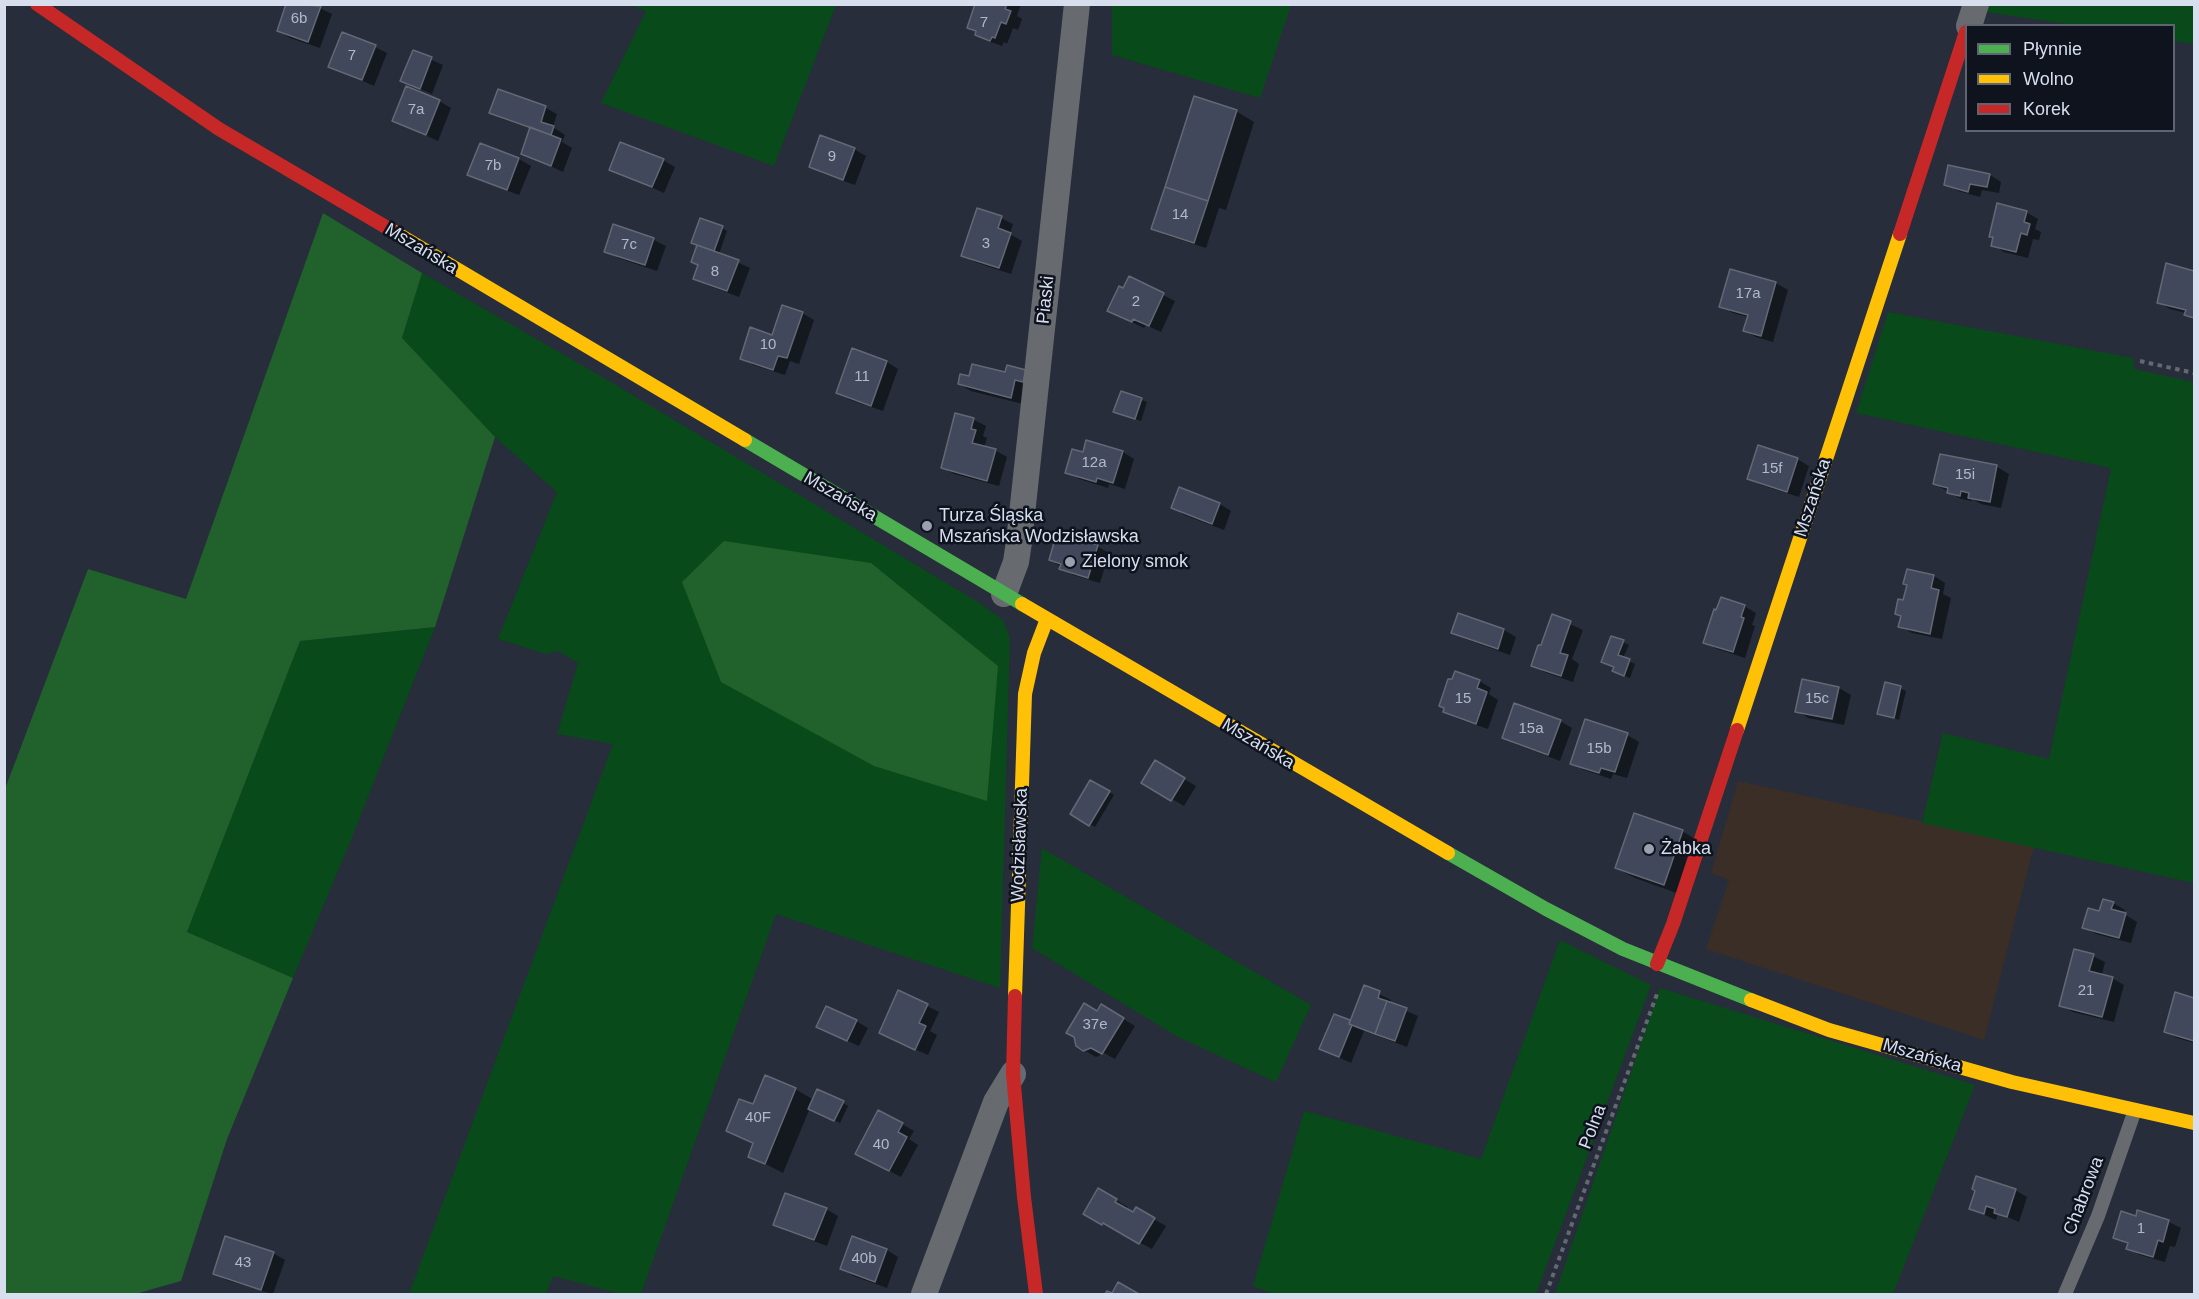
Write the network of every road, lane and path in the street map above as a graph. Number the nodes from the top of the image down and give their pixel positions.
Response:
1 (37, 4) edge
2 (1077, 4) edge
3 (1976, 4) edge
4 (1970, 24) edge
5 (1965, 35) edge
6 (2140, 361) dead end
7 (2194, 373) edge
8 (1004, 594) junction
9 (1047, 618) junction
10 (1662, 966) junction
11 (1013, 1074) junction
12 (2135, 1110) junction
13 (2194, 1123) edge
14 (924, 1294) edge
15 (1036, 1294) edge
16 (1546, 1294) edge
17 (2065, 1294) edge

1 - 8 street, Mszańska
2 - 8 street, Piaski
3 - 4 street
5 - 10 street, Mszańska
6 - 7 path
8 - 9 street, Mszańska
9 - 10 street, Mszańska
9 - 11 street, Wodzisławska
10 - 12 street, Mszańska
10 - 16 path, Polna
11 - 14 street, Wodzisławska
11 - 15 street, Wodzisławska
12 - 13 street, Mszańska
12 - 17 lane, Chabrowa

